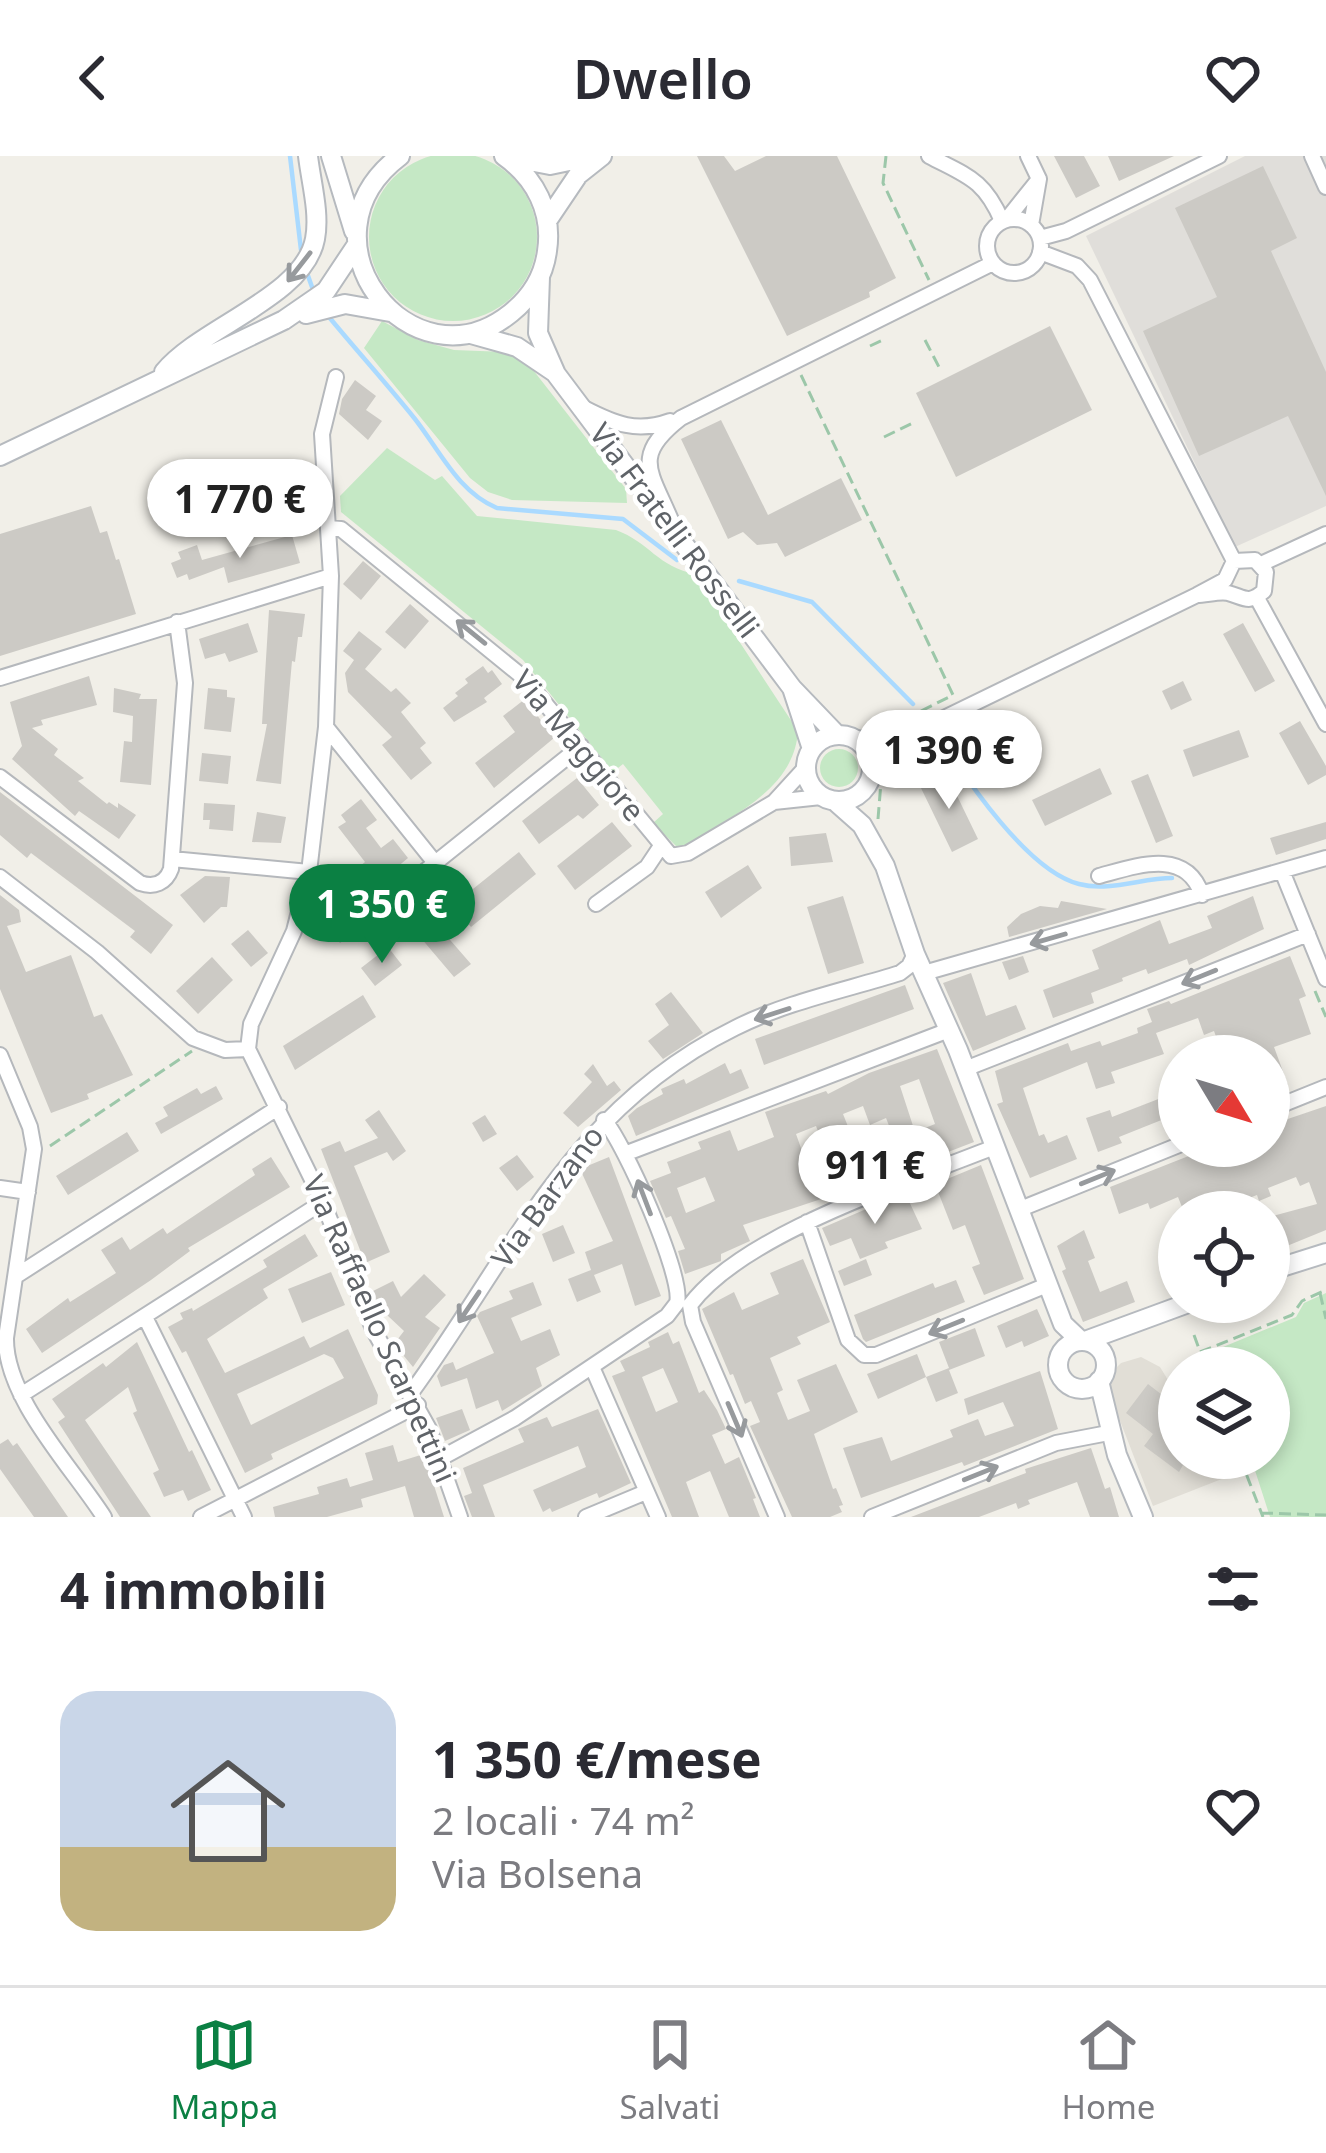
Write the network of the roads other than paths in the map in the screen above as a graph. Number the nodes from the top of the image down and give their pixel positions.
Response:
1 (308, 156) edge
2 (331, 156) edge
3 (400, 156) edge
4 (504, 156) edge
5 (593, 156) edge
6 (602, 156) edge
7 (928, 156) edge
8 (1028, 156) edge
9 (1179, 156) edge
10 (1219, 156) edge
11 (1312, 156) edge
12 (1186, 172) junction
13 (1039, 179) junction
14 (1326, 187) edge
15 (1005, 220) junction
16 (547, 221) junction
17 (1037, 238) junction
18 (356, 241) junction
19 (993, 263) junction
20 (540, 277) junction
21 (392, 313) junction
22 (284, 320) junction
23 (466, 332) junction
24 (556, 374) junction
25 (336, 376) dead end
26 (156, 382) junction
27 (580, 406) junction
28 (681, 418) junction
29 (0, 456) edge
30 (328, 528) junction
31 (676, 531) junction
32 (1326, 534) edge
33 (1234, 561) junction
34 (1264, 568) junction
35 (331, 576) junction
36 (1227, 586) junction
37 (1257, 598) junction
38 (177, 622) junction
39 (0, 678) edge
40 (792, 688) junction
41 (1326, 724) edge
42 (326, 727) junction
43 (909, 735) junction
44 (846, 737) junction
45 (581, 746) junction
46 (809, 758) junction
47 (0, 777) edge
48 (876, 777) junction
49 (828, 799) junction
50 (774, 802) junction
51 (874, 843) junction
52 (662, 846) junction
53 (1326, 858) edge
54 (172, 859) junction
55 (436, 864) junction
56 (1282, 871) junction
57 (309, 872) junction
58 (1099, 876) dead end
59 (0, 877) edge
60 (1202, 895) junction
61 (596, 904) dead end
62 (900, 907) junction
63 (374, 912) dead end
64 (1308, 934) junction
65 (915, 954) junction
66 (931, 971) junction
67 (1326, 979) edge
68 (947, 1028) junction
69 (248, 1049) junction
70 (0, 1055) edge
71 (965, 1069) junction
72 (1326, 1087) edge
73 (1290, 1102) edge
74 (279, 1107) junction
75 (604, 1120) junction
76 (994, 1147) junction
77 (627, 1153) junction
78 (1158, 1153) edge
79 (0, 1188) edge
80 (28, 1192) junction
81 (323, 1202) junction
82 (1018, 1210) junction
83 (807, 1222) junction
84 (1326, 1244) edge
85 (1326, 1253) edge
86 (1290, 1261) edge
87 (1290, 1264) edge
88 (16, 1276) junction
89 (676, 1279) junction
90 (714, 1281) junction
91 (1047, 1286) junction
92 (1158, 1315) edge
93 (667, 1316) junction
94 (145, 1317) junction
95 (1149, 1319) junction
96 (693, 1322) junction
97 (1063, 1324) junction
98 (1083, 1341) junction
99 (1061, 1352) junction
100 (1103, 1353) junction
101 (592, 1367) junction
102 (1100, 1381) junction
103 (1079, 1389) junction
104 (21, 1395) junction
105 (414, 1399) junction
106 (1103, 1435) junction
107 (1117, 1455) junction
108 (441, 1458) junction
109 (646, 1492) junction
110 (235, 1499) junction
111 (104, 1517) edge
112 (201, 1517) edge
113 (244, 1517) edge
114 (460, 1517) edge
115 (586, 1517) edge
116 (658, 1517) edge
117 (777, 1517) edge
118 (872, 1517) edge
119 (1143, 1517) edge

1 -> 26 street
2 - 18 street
3 - 18 street
4 - 5 street
4 - 16 street
6 - 16 street
7 - 15 street
8 - 13 street
9 - 12 street
10 - 12 street
11 - 14 street
12 - 17 street
13 - 15 street
13 - 17 street
15 - 17 street
15 - 19 street
16 - 20 street, Via Fratelli Rosselli
17 - 19 street
17 - 33 street
18 - 21 street
18 - 22 street
19 - 28 street
20 - 23 street
20 - 24 street, Via Fratelli Rosselli
21 - 22 street, Via Fratelli Rosselli
21 - 23 street, Via Fratelli Rosselli
22 - 26 street
23 - 24 street, Via Fratelli Rosselli
24 - 27 street, Via Fratelli Rosselli
25 - 30 street
26 - 29 street
27 - 28 street
27 - 31 street, Via Fratelli Rosselli
28 - 31 street
30 - 35 street
45 -> 30 street, Via Maggiore
31 - 40 street, Via Fratelli Rosselli
32 - 34 street
33 - 34 street
33 - 36 street
34 - 37 street
35 - 38 street
35 - 42 street
36 - 37 street
36 - 43 street
37 - 41 street
38 - 39 street
38 - 54 street
40 - 44 street
40 - 46 street
42 - 55 street
42 - 57 street
43 - 44 street
43 - 48 street
44 - 46 street
44 - 48 street
45 - 52 street, Via Maggiore
45 - 55 street
46 - 49 street
46 - 50 street, Via Maggiore
47 - 54 street
48 - 49 street
48 - 51 street
49 - 50 street, Via Maggiore
49 - 51 street
50 - 52 street, Via Maggiore
51 - 62 street
52 - 61 street
53 - 56 street
54 - 57 street
55 - 63 street
56 - 60 street
56 - 64 street
57 - 69 street
58 - 60 street
59 - 69 street
60 -> 66 street
62 - 65 street
62 - 66 street
64 - 67 street
64 -> 71 street
65 - 68 street
65 -> 75 street, Via Barzano
66 - 68 street
68 - 71 street
68 - 77 street
69 - 74 street, Via Raffaello Scarpettini
70 - 80 street
71 - 76 street
72 - 73 street
74 - 81 street, Via Raffaello Scarpettini
74 - 88 street
75 - 77 street
75 -> 105 street, Via Barzano
76 - 82 street
76 - 83 street
89 -> 77 street
82 -> 78 street
79 - 80 street
80 - 88 street
81 - 94 street
81 - 105 street, Via Raffaello Scarpettini
82 - 91 street
83 - 90 street
91 -> 83 street
84 - 86 street
85 - 87 street
88 - 104 street
89 - 90 street
89 - 93 street
90 - 96 street
91 - 97 street
92 - 95 street
93 - 96 street
93 - 101 street
94 - 104 street
94 - 110 street
95 - 98 street
95 - 100 street
96 -> 117 street
97 - 98 street
97 - 99 street
98 - 99 street
98 - 100 street
99 - 103 street
100 - 102 street
101 - 108 street
101 - 109 street
102 - 103 street
102 - 107 street
103 - 106 street
104 - 111 street
105 - 108 street, Via Raffaello Scarpettini
105 - 110 street
106 - 107 street
118 -> 106 street
107 - 119 street
108 - 114 street, Via Raffaello Scarpettini
109 - 115 street
109 - 116 street
110 - 112 street
110 - 113 street

